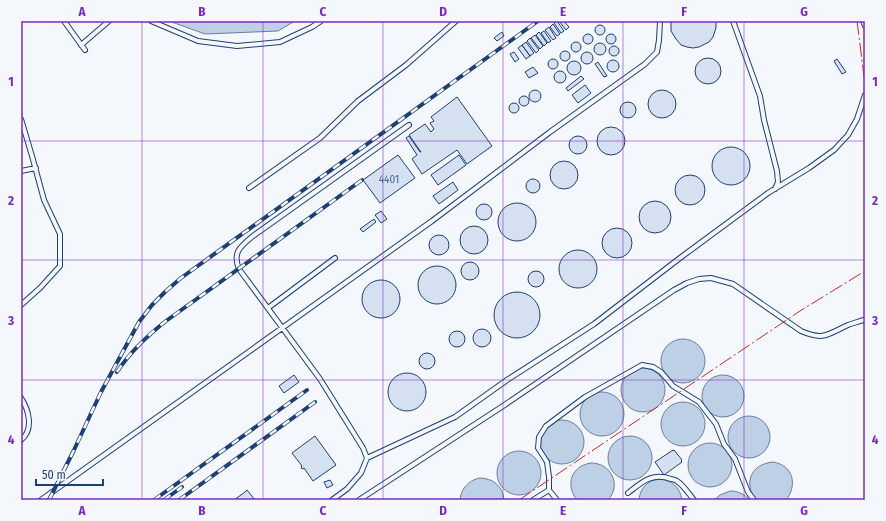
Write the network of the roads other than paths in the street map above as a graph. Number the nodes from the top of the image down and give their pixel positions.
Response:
1 (64, 21) edge
2 (109, 21) edge
3 (151, 21) edge
4 (321, 21) edge
5 (456, 21) edge
6 (660, 21) edge
7 (733, 21) edge
8 (864, 21) edge
9 (865, 26) edge
10 (81, 45) junction
11 (85, 50) dead end
12 (865, 96) edge
13 (21, 119) edge
14 (409, 125) dead end
15 (36, 168) junction
16 (21, 171) edge
17 (249, 188) dead end
18 (774, 189) junction
19 (335, 258) dead end
20 (21, 305) edge
21 (268, 308) junction
22 (865, 321) edge
23 (283, 328) junction
24 (21, 398) edge
25 (21, 440) edge
26 (367, 458) junction
27 (549, 490) junction
28 (628, 493) dead end
29 (41, 500) edge
30 (332, 500) edge
31 (359, 500) edge
32 (533, 500) edge
33 (557, 500) edge
34 (694, 500) edge
35 (754, 500) edge

1 - 10 lane
2 - 10 lane
3 - 4 lane
5 - 17 lane
6 - 23 lane
7 - 18 lane
8 - 9 lane
10 - 11 lane
12 - 18 lane
13 - 15 lane
14 - 21 lane
15 - 16 lane
15 - 20 lane
18 - 26 lane
19 - 21 lane
21 - 23 lane
22 - 31 lane
23 - 26 lane
23 - 29 lane
24 - 25 lane
26 - 30 lane
27 - 32 lane
27 - 33 lane
27 - 35 lane
28 - 34 lane

